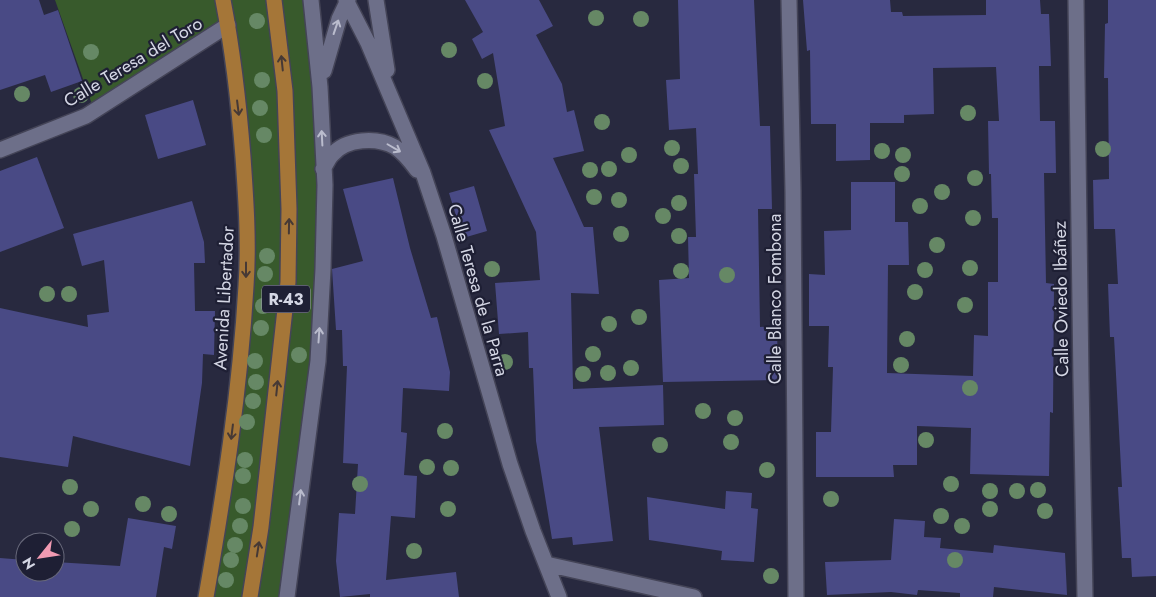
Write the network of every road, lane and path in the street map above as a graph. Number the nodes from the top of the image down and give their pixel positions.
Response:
1 (223, 0) edge
2 (274, 0) edge
3 (311, 0) edge
4 (376, 0) edge
5 (789, 0) edge
6 (1076, 0) edge
7 (347, 1) edge
8 (228, 25) junction
9 (320, 87) junction
10 (394, 103) junction
11 (0, 150) edge
12 (323, 169) junction
13 (427, 184) junction
14 (546, 564) junction
15 (206, 597) edge
16 (250, 597) edge
17 (287, 597) edge
18 (559, 597) edge
19 (694, 597) edge
20 (796, 597) edge
21 (1085, 597) edge

1 - 8 main road, Avenida Libertador / R-43
16 -> 2 main road, R-43
3 - 9 street, R-43
4 - 10 street
5 - 20 street, Calle Blanco Fombona
6 - 21 street, Calle Oviedo Ibáñez
9 -> 7 street
7 - 10 street, Calle Teresa de la Parra
8 - 11 street, Calle Teresa del Toro
8 -> 15 main road, Avenida Libertador / R-43
12 -> 9 street, R-43
10 - 13 street, Calle Teresa de la Parra
12 -> 13 street
17 -> 12 street, R-43
13 - 14 street, Calle Teresa de la Parra
14 - 18 street, Calle Teresa de la Parra
14 - 19 street

